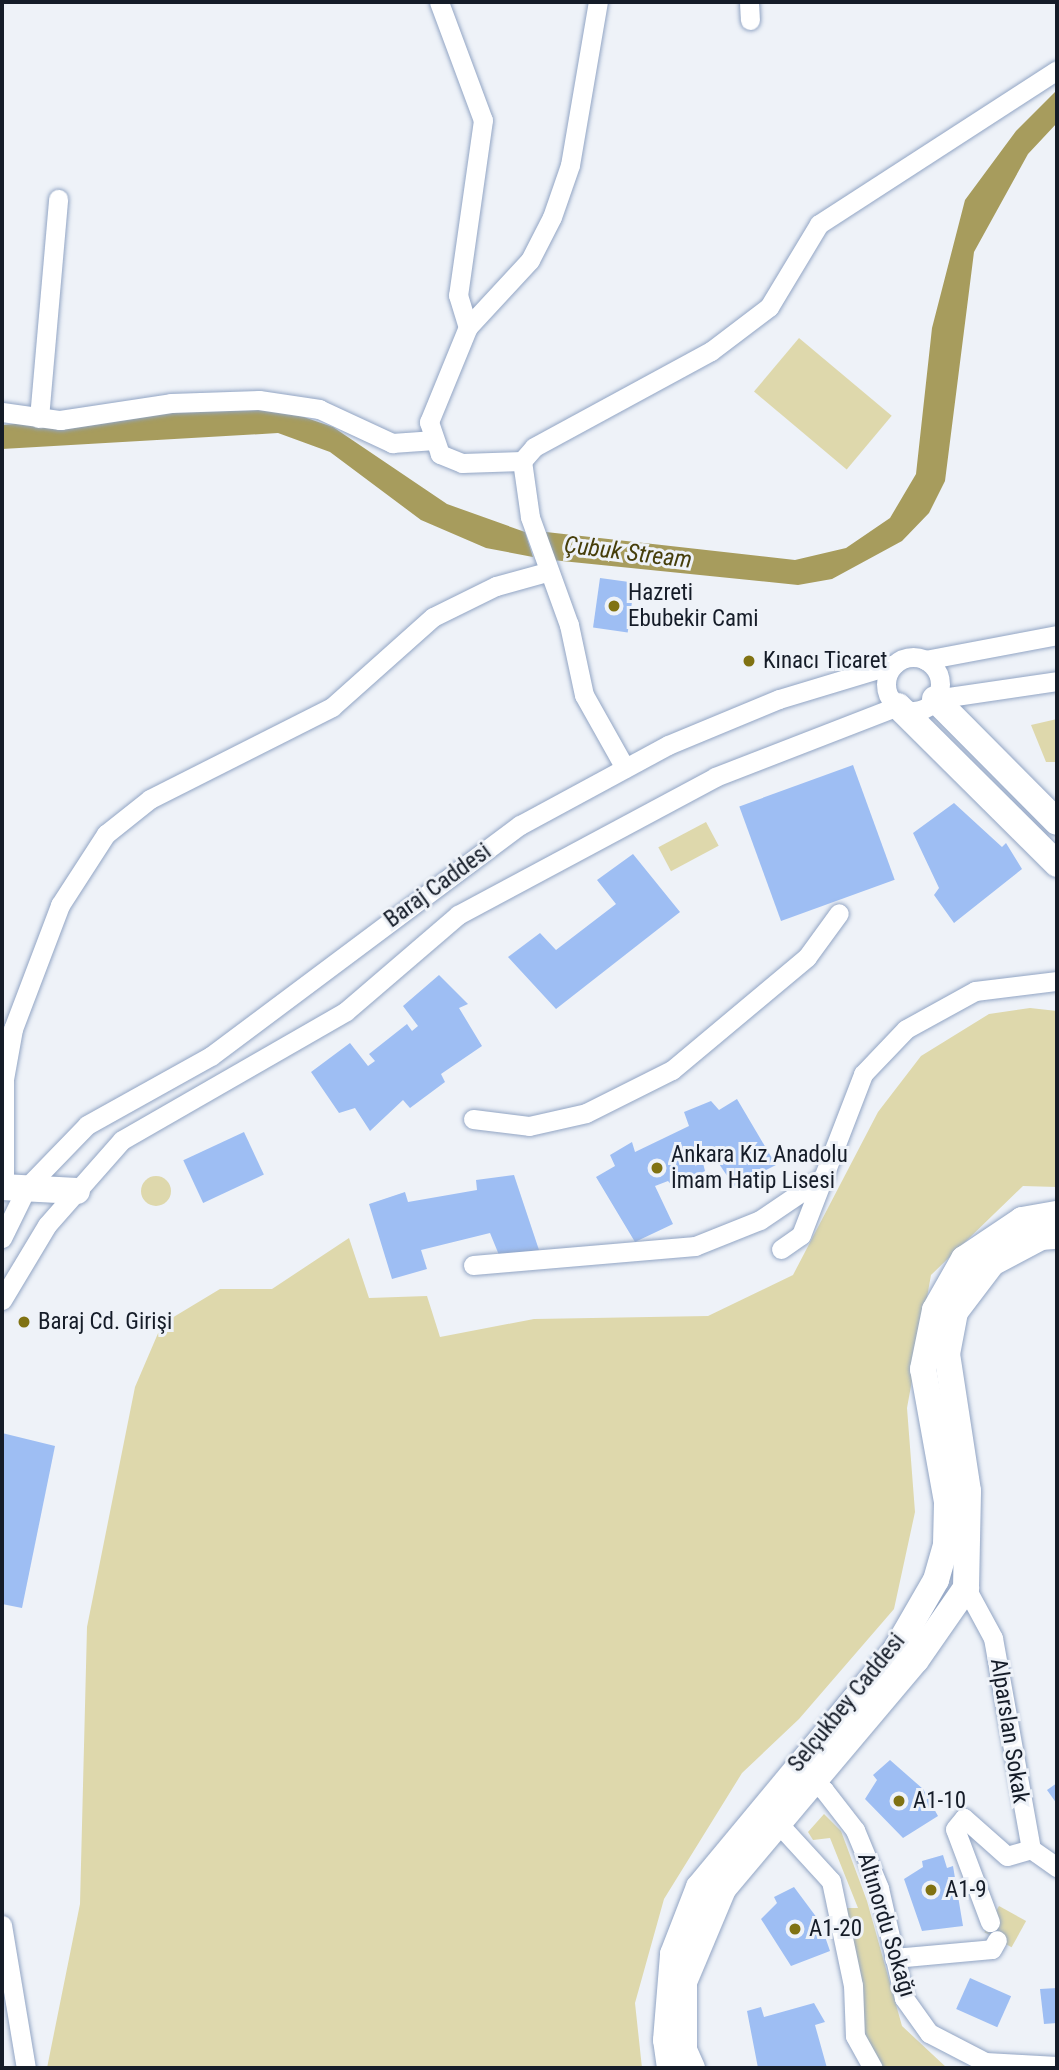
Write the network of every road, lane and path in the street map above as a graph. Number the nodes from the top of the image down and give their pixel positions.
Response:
1 (439, 2) edge
2 (598, 2) edge
3 (1057, 70) edge
4 (58, 199) dead end
5 (468, 327) junction
6 (2, 412) edge
7 (39, 418) junction
8 (431, 440) junction
9 (522, 461) junction
10 (546, 569) junction
11 (1057, 635) edge
12 (925, 660) junction
13 (895, 664) junction
14 (1057, 681) edge
15 (935, 699) junction
16 (898, 706) junction
17 (625, 768) junction
18 (1057, 822) edge
19 (1057, 864) edge
20 (839, 913) dead end
21 (1057, 981) edge
22 (473, 1119) dead end
23 (826, 1176) junction
24 (11, 1187) edge
25 (77, 1191) junction
26 (1057, 1214) edge
27 (1057, 1237) edge
28 (2, 1238) edge
29 (781, 1249) dead end
30 (473, 1265) dead end
31 (2, 1300) edge
32 (966, 1588) junction
33 (808, 1780) junction
34 (776, 1821) junction
35 (1031, 1849) junction
36 (1057, 1867) edge
37 (2, 1925) edge
38 (894, 1958) junction
39 (1057, 2066) edge
40 (26, 2068) edge
41 (670, 2068) edge
42 (692, 2068) edge
43 (873, 2068) edge

1 - 5 street
2 - 5 street
3 - 9 street
4 - 7 street
5 - 8 street
6 - 7 street
7 - 8 street
8 - 9 street
9 - 10 street
10 - 17 street
10 - 24 street
11 - 12 street
12 - 13 street
12 - 15 street
13 - 16 street
13 - 17 street, Baraj Caddesi
14 - 15 street
15 - 16 street
15 - 18 street
16 - 19 street
16 - 25 street, Baraj Caddesi
17 - 24 street, Baraj Caddesi
20 - 22 street
21 - 23 street
23 - 29 street
23 - 30 street
24 - 25 street
24 - 28 street
25 - 31 street, Baraj Caddesi
26 - 41 street, Selçukbey Caddesi
27 - 32 street
32 - 33 street, Selçukbey Caddesi
32 - 35 street, Alparslan Sokak
33 - 34 street, Selçukbey Caddesi
33 - 38 street, Altınordu Sokağı
34 - 42 street, Selçukbey Caddesi
34 - 43 street
35 - 36 street
35 - 38 street
37 - 40 street
38 - 39 street, Altınordu Sokağı

